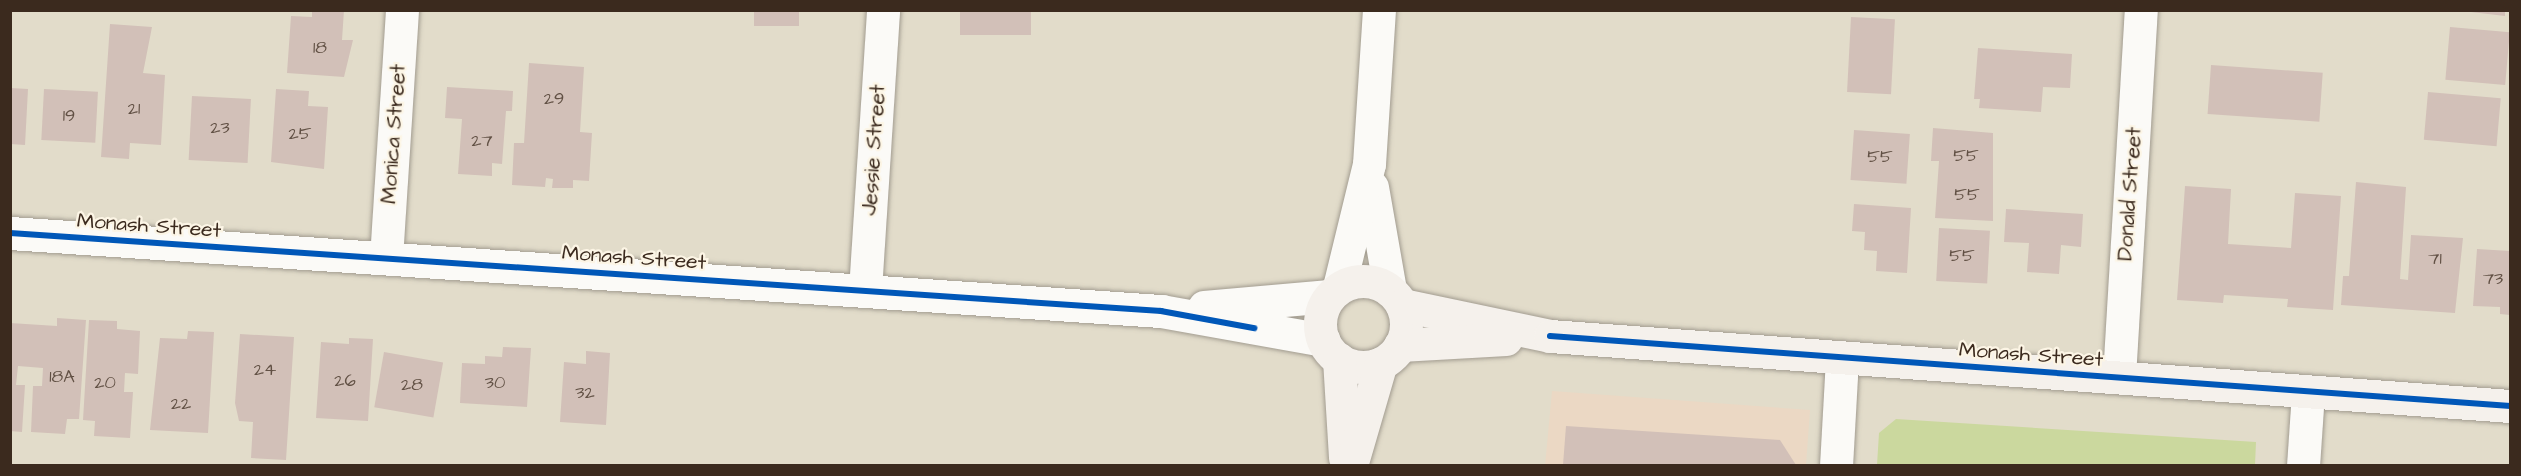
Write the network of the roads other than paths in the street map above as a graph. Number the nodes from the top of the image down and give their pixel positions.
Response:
1 (402, 10) edge
2 (882, 10) edge
3 (1379, 10) edge
4 (2141, 10) edge
5 (1369, 164) junction
6 (10, 233) edge
7 (386, 258) junction
8 (865, 290) junction
9 (1334, 292) junction
10 (1396, 298) junction
11 (1161, 311) junction
12 (1550, 336) junction
13 (1331, 350) junction
14 (1391, 354) junction
15 (1842, 358) junction
16 (2119, 377) junction
17 (2308, 392) junction
18 (2511, 406) edge
19 (1346, 465) edge
20 (1351, 465) edge
21 (1836, 465) edge
22 (2303, 465) edge

1 - 7 street, Monica Street
2 - 8 street, Jessie Street
3 - 5 street
4 - 16 street, Donald Street
5 - 9 street
5 - 10 street
6 - 7 street, Monash Street
7 - 8 street, Monash Street
8 - 11 street, Monash Street
9 - 10 main road
9 - 11 street, Monash Street
9 - 13 main road
10 - 12 main road, Monash Street
10 - 14 main road
11 - 13 street, Monash Street
12 - 14 main road, Monash Street
12 - 15 main road, Monash Street
13 - 14 main road
13 - 19 main road
14 - 20 main road
15 - 16 main road, Monash Street
15 - 21 street
16 - 17 main road, Monash Street
17 - 18 main road, Monash Street
17 - 22 street

